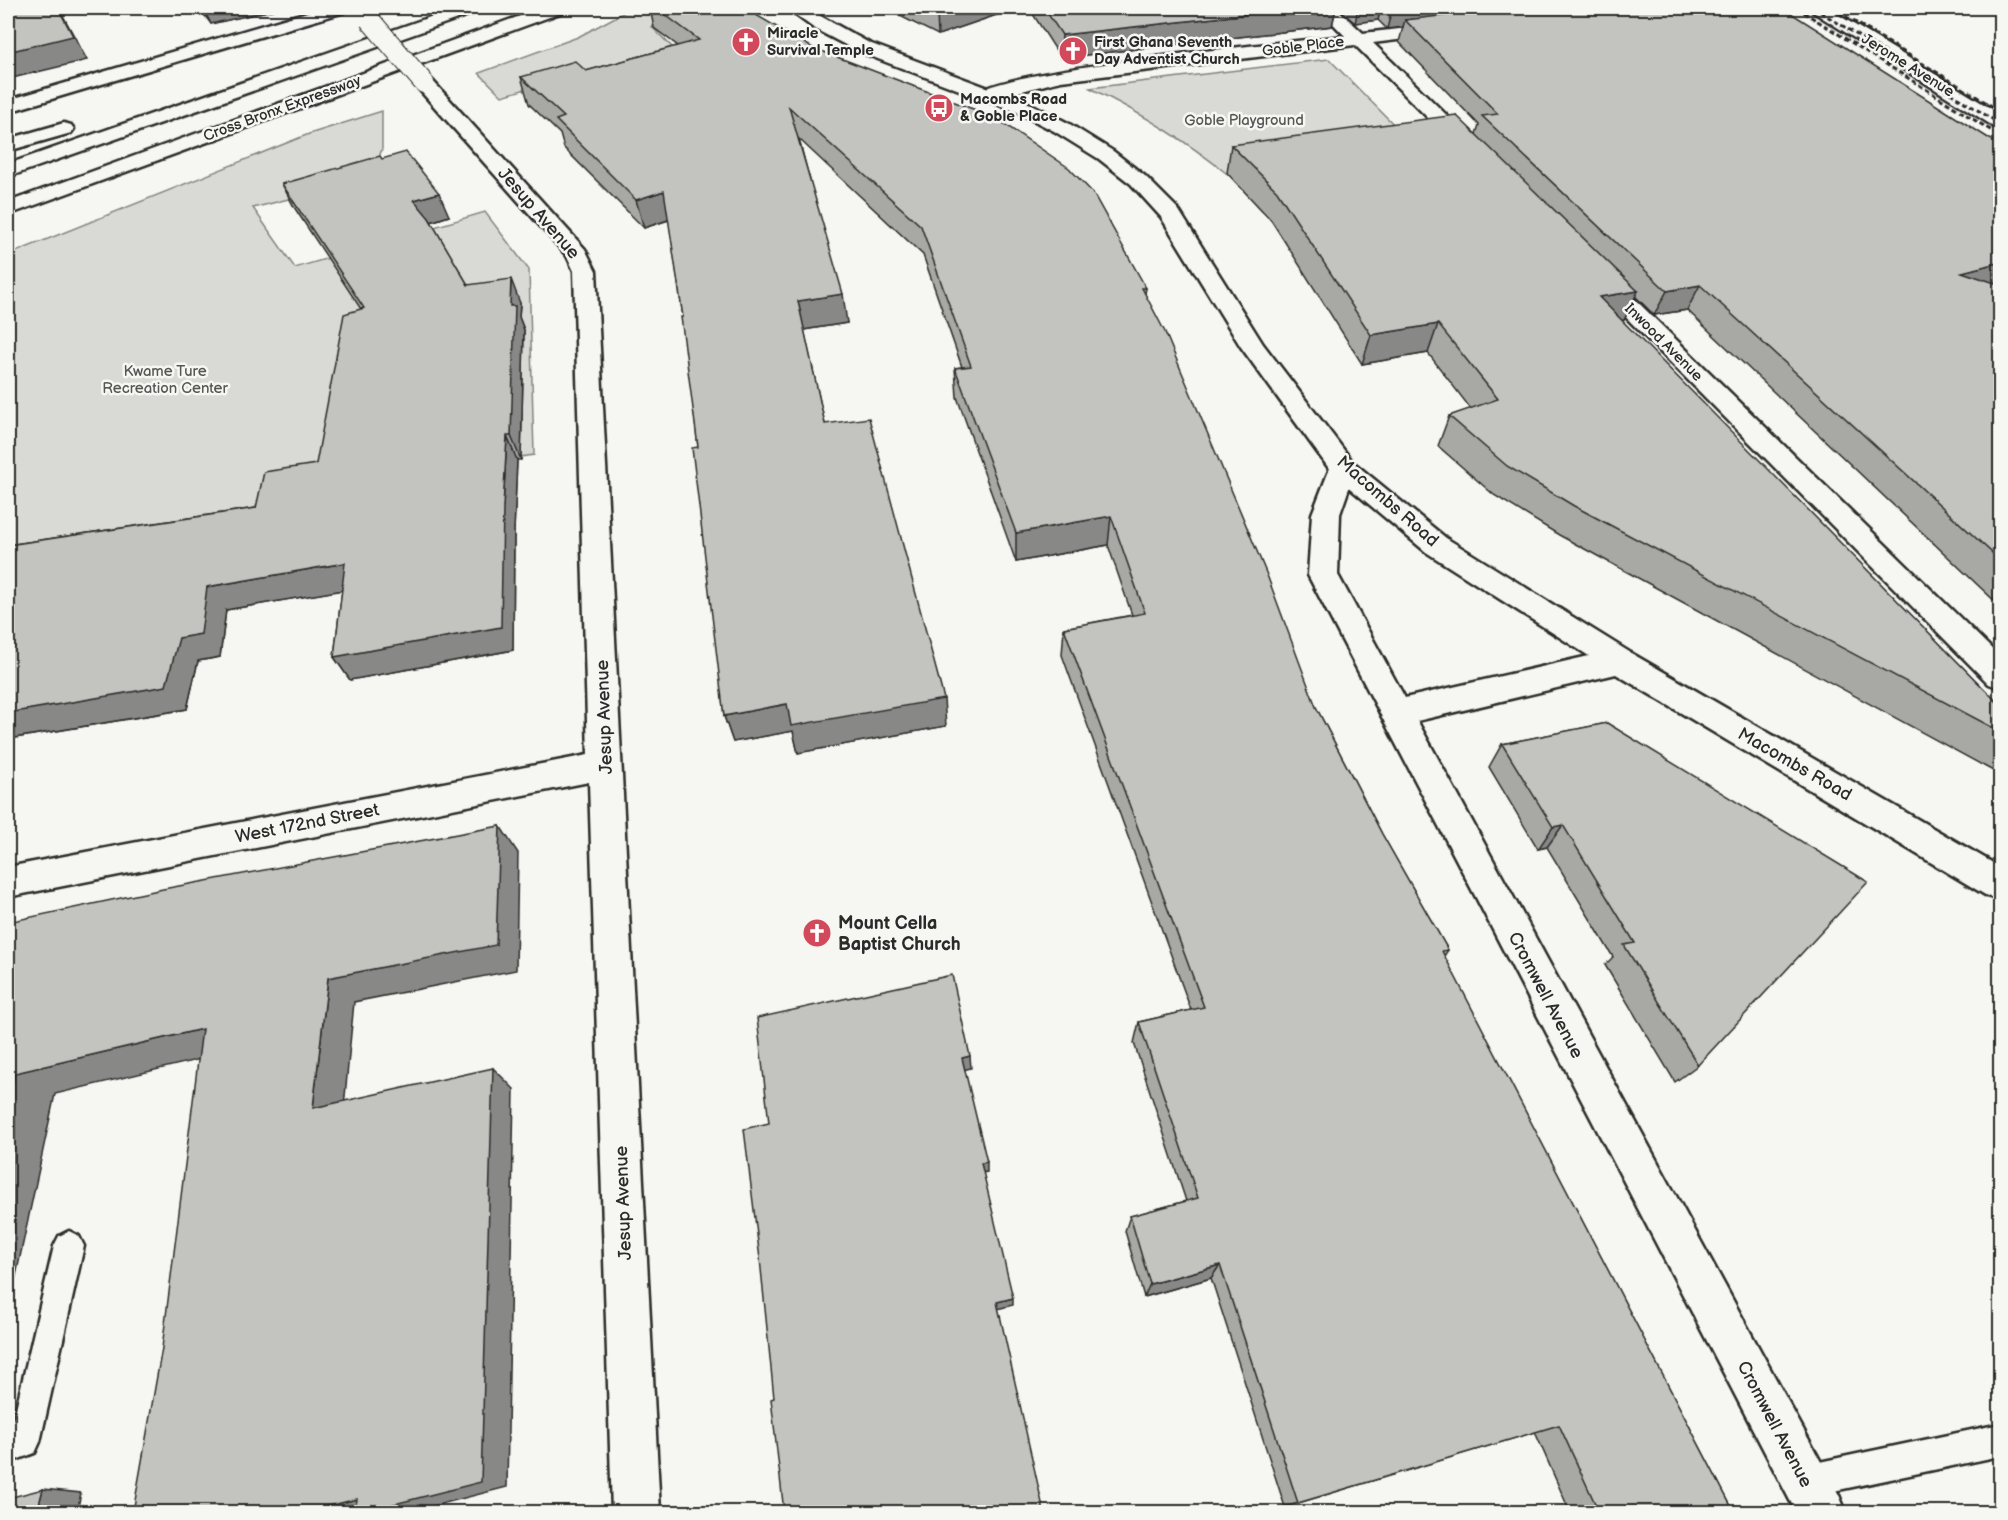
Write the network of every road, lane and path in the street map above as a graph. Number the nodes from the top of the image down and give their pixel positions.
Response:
1 (339, 8) edge
2 (470, 8) edge
3 (557, 8) edge
4 (795, 8) edge
5 (1327, 8) edge
6 (1816, 8) edge
7 (363, 13) edge
8 (1462, 27) edge
9 (484, 34) junction
10 (1359, 39) junction
11 (987, 94) junction
12 (8, 106) edge
13 (106, 117) dead end
14 (2001, 122) edge
15 (84, 123) dead end
16 (8, 145) edge
17 (1486, 165) edge
18 (8, 171) edge
19 (8, 209) edge
20 (62, 210) dead end
21 (1587, 265) edge
22 (1343, 468) junction
23 (1620, 661) junction
24 (2001, 676) edge
25 (1396, 714) junction
26 (606, 765) junction
27 (8, 882) edge
28 (2001, 885) edge
29 (69, 1246) dead end
30 (2001, 1440) edge
31 (8, 1446) edge
32 (1814, 1497) edge
33 (636, 1512) edge

1 - 12 main road
2 - 13 main road
2 - 18 main road, Cross Bronx Expressway
3 - 9 main road, Cross Bronx Expressway
4 - 11 main road, Macombs Road
5 - 10 main road
6 - 14 main road, Jerome Avenue
7 - 26 main road, Jesup Avenue, bridge
8 - 10 main road, Goble Place
9 - 19 main road, Cross Bronx Expressway
9 - 20 main road
10 - 11 main road, Goble Place
10 - 17 main road
11 - 22 main road, Macombs Road
15 - 16 main road
21 - 24 main road, Inwood Avenue
22 - 23 main road, Macombs Road
22 - 25 main road, Cromwell Avenue
23 - 25 main road
23 - 28 main road, Macombs Road
25 - 32 main road, Cromwell Avenue
26 - 27 main road, West 172nd Street
26 - 33 main road, Jesup Avenue
29 - 31 lane
30 - 32 lane

